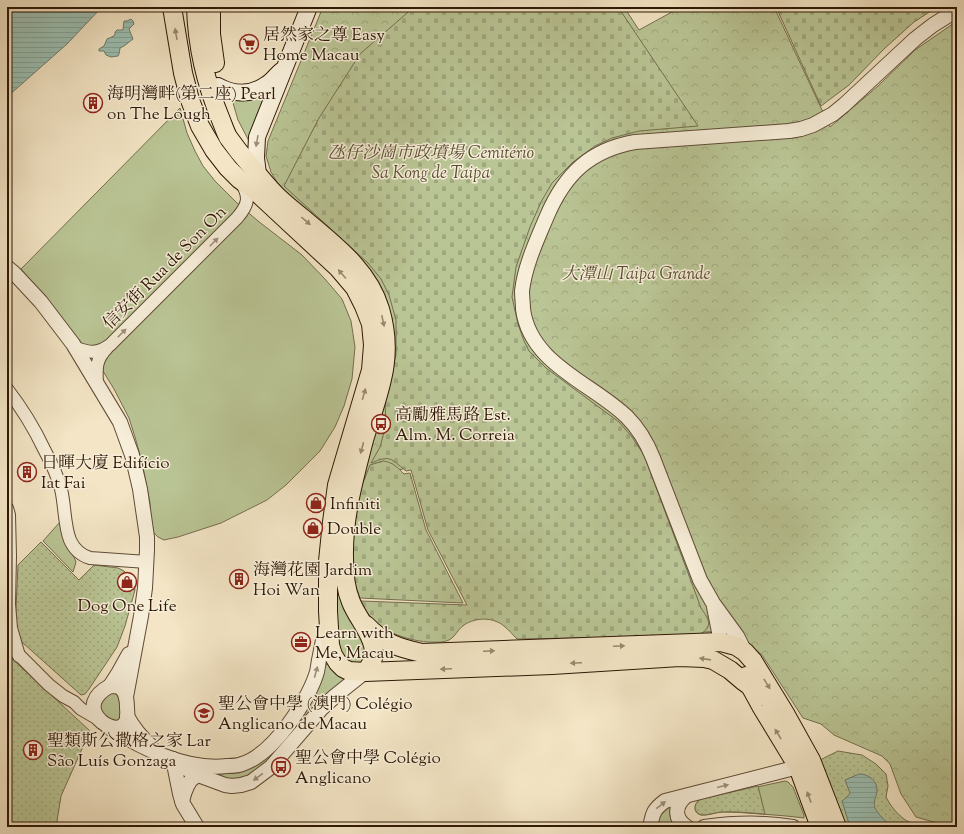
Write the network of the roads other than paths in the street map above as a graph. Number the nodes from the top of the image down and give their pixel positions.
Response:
1 (172, 7) edge
2 (187, 7) edge
3 (196, 7) edge
4 (211, 7) edge
5 (309, 7) edge
6 (957, 10) edge
7 (193, 35) junction
8 (286, 65) junction
9 (218, 86) junction
10 (239, 179) junction
11 (255, 182) junction
12 (7, 267) edge
13 (110, 345) junction
14 (76, 348) junction
15 (97, 383) junction
16 (7, 389) edge
17 (7, 508) edge
18 (147, 562) junction
19 (713, 603) junction
20 (8, 605) edge
21 (328, 611) junction
22 (359, 617) junction
23 (7, 642) edge
24 (720, 642) junction
25 (135, 643) junction
26 (745, 652) junction
27 (20, 656) junction
28 (365, 672) junction
29 (110, 686) junction
30 (750, 686) junction
31 (98, 695) junction
32 (126, 697) junction
33 (74, 702) junction
34 (127, 716) junction
35 (104, 723) junction
36 (285, 740) junction
37 (158, 753) junction
38 (173, 759) junction
39 (241, 765) junction
40 (798, 767) junction
41 (198, 775) junction
42 (822, 788) junction
43 (686, 796) junction
44 (182, 801) junction
45 (196, 827) edge
46 (650, 827) edge
47 (687, 827) edge
48 (704, 827) edge
49 (793, 827) edge
50 (820, 827) edge
51 (837, 827) edge

10 -> 1 main road
2 - 7 main road
3 - 7 main road
4 - 9 main road
5 - 8 main road
6 - 19 street
7 - 11 main road
8 - 9 main road
8 -> 11 main road
9 - 11 main road
10 - 11 main road
13 -> 10 street, 信安街 Rua de Son On
21 -> 11 main road
11 -> 22 main road
12 - 14 street
13 - 14 street, 信安街 Rua de Son On
13 - 15 street
14 - 15 street
15 - 18 street
16 - 18 street
17 - 20 street
18 - 25 street
19 - 24 street
19 - 26 street
20 - 27 street
21 - 28 main road
36 -> 21 street
22 -> 24 main road
22 - 28 main road
23 - 27 street
24 - 26 main road
24 - 30 main road
25 - 29 street
25 - 32 street
26 -> 42 main road
27 - 33 street
30 -> 28 main road
28 - 36 street
29 - 31 street
29 - 32 street
40 -> 30 main road
31 - 33 street
31 - 35 street
32 - 34 street
33 - 35 street
34 - 35 street
34 - 37 street
35 - 37 street
36 - 39 street
36 -> 41 street
37 - 38 street
38 - 39 street
38 - 41 street
38 - 44 street
39 - 41 street
40 - 42 main road
43 -> 40 street
50 -> 40 main road
41 - 44 street
42 - 51 main road
46 -> 43 street
43 - 47 street
44 - 45 street
48 - 49 street

